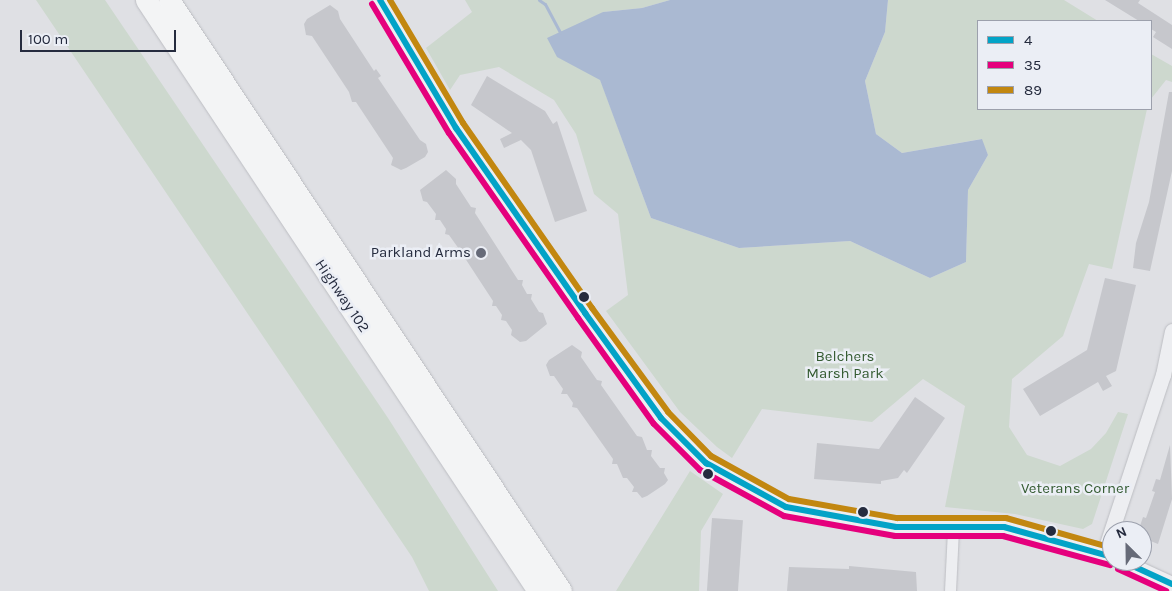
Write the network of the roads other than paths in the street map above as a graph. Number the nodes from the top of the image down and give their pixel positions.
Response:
1 (146, 0) edge
2 (169, 0) edge
3 (380, 0) edge
4 (1172, 332) edge
5 (1118, 521) edge
6 (953, 529) junction
7 (1102, 553) edge
8 (1144, 571) edge
9 (1172, 584) edge
10 (538, 591) edge
11 (561, 591) edge
12 (950, 591) edge

1 - 10 highway, Highway 102
2 - 11 highway, Highway 102
3 - 6 street
4 - 5 street
6 - 7 street
6 - 12 street
8 - 9 street

